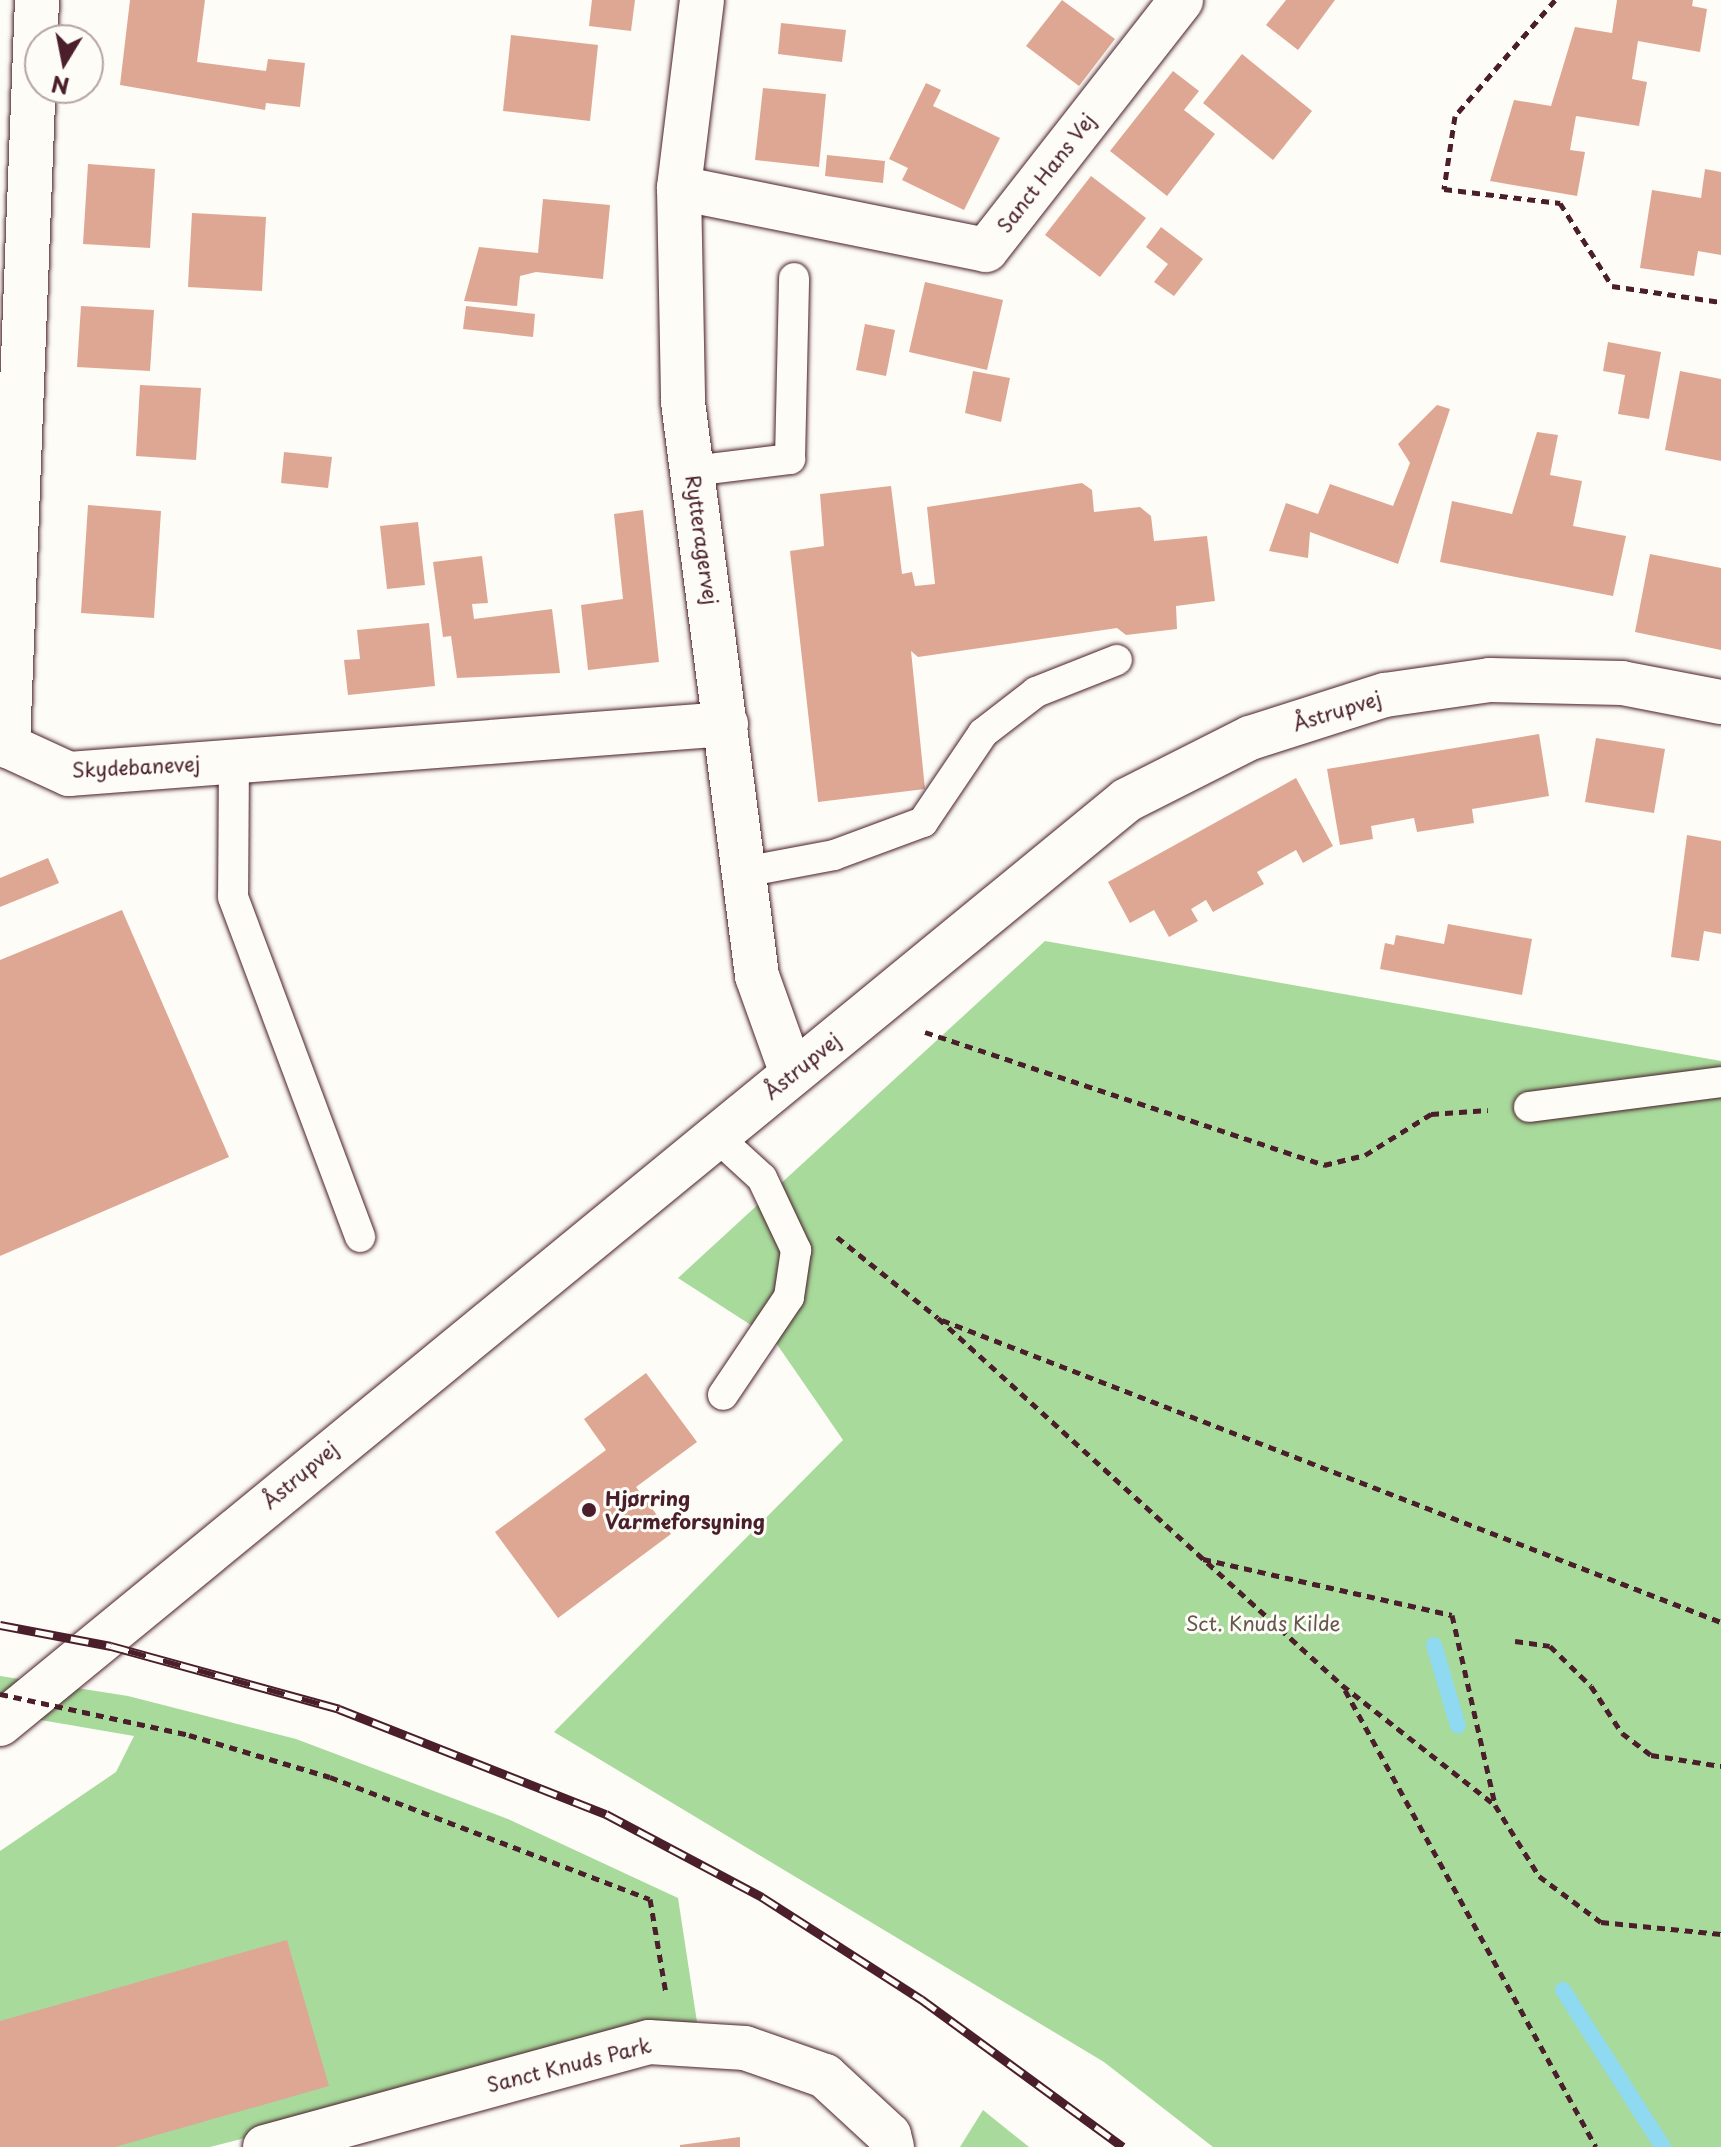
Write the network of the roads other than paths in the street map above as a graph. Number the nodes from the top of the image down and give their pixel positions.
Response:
1 (37, 0) edge
2 (702, 0) edge
3 (1181, 0) edge
4 (679, 188) junction
5 (794, 278) dead end
6 (692, 471) junction
7 (1117, 660) dead end
8 (1721, 702) edge
9 (726, 724) junction
10 (4, 755) edge
11 (234, 762) junction
12 (744, 872) junction
13 (792, 1074) junction
14 (1721, 1082) edge
15 (1529, 1107) road end
16 (716, 1136) junction
17 (360, 1237) dead end
18 (723, 1395) dead end
19 (0, 1724) edge
20 (265, 2147) edge
21 (892, 2147) edge

1 - 10 street, Skydebanevej
2 - 4 street, Rytteragervej
3 - 4 street, Sanct Hans Vej
4 - 6 street, Rytteragervej
5 - 6 lane
6 - 9 street, Rytteragervej
7 - 12 lane
8 - 13 street, Åstrupvej
9 - 11 street, Skydebanevej
9 - 12 street, Rytteragervej
10 - 11 street, Skydebanevej
11 - 17 lane
12 - 13 street, Rytteragervej
13 - 16 street, Åstrupvej
14 - 15 lane
16 - 18 lane
16 - 19 street, Åstrupvej
20 - 21 street, Sanct Knuds Park

